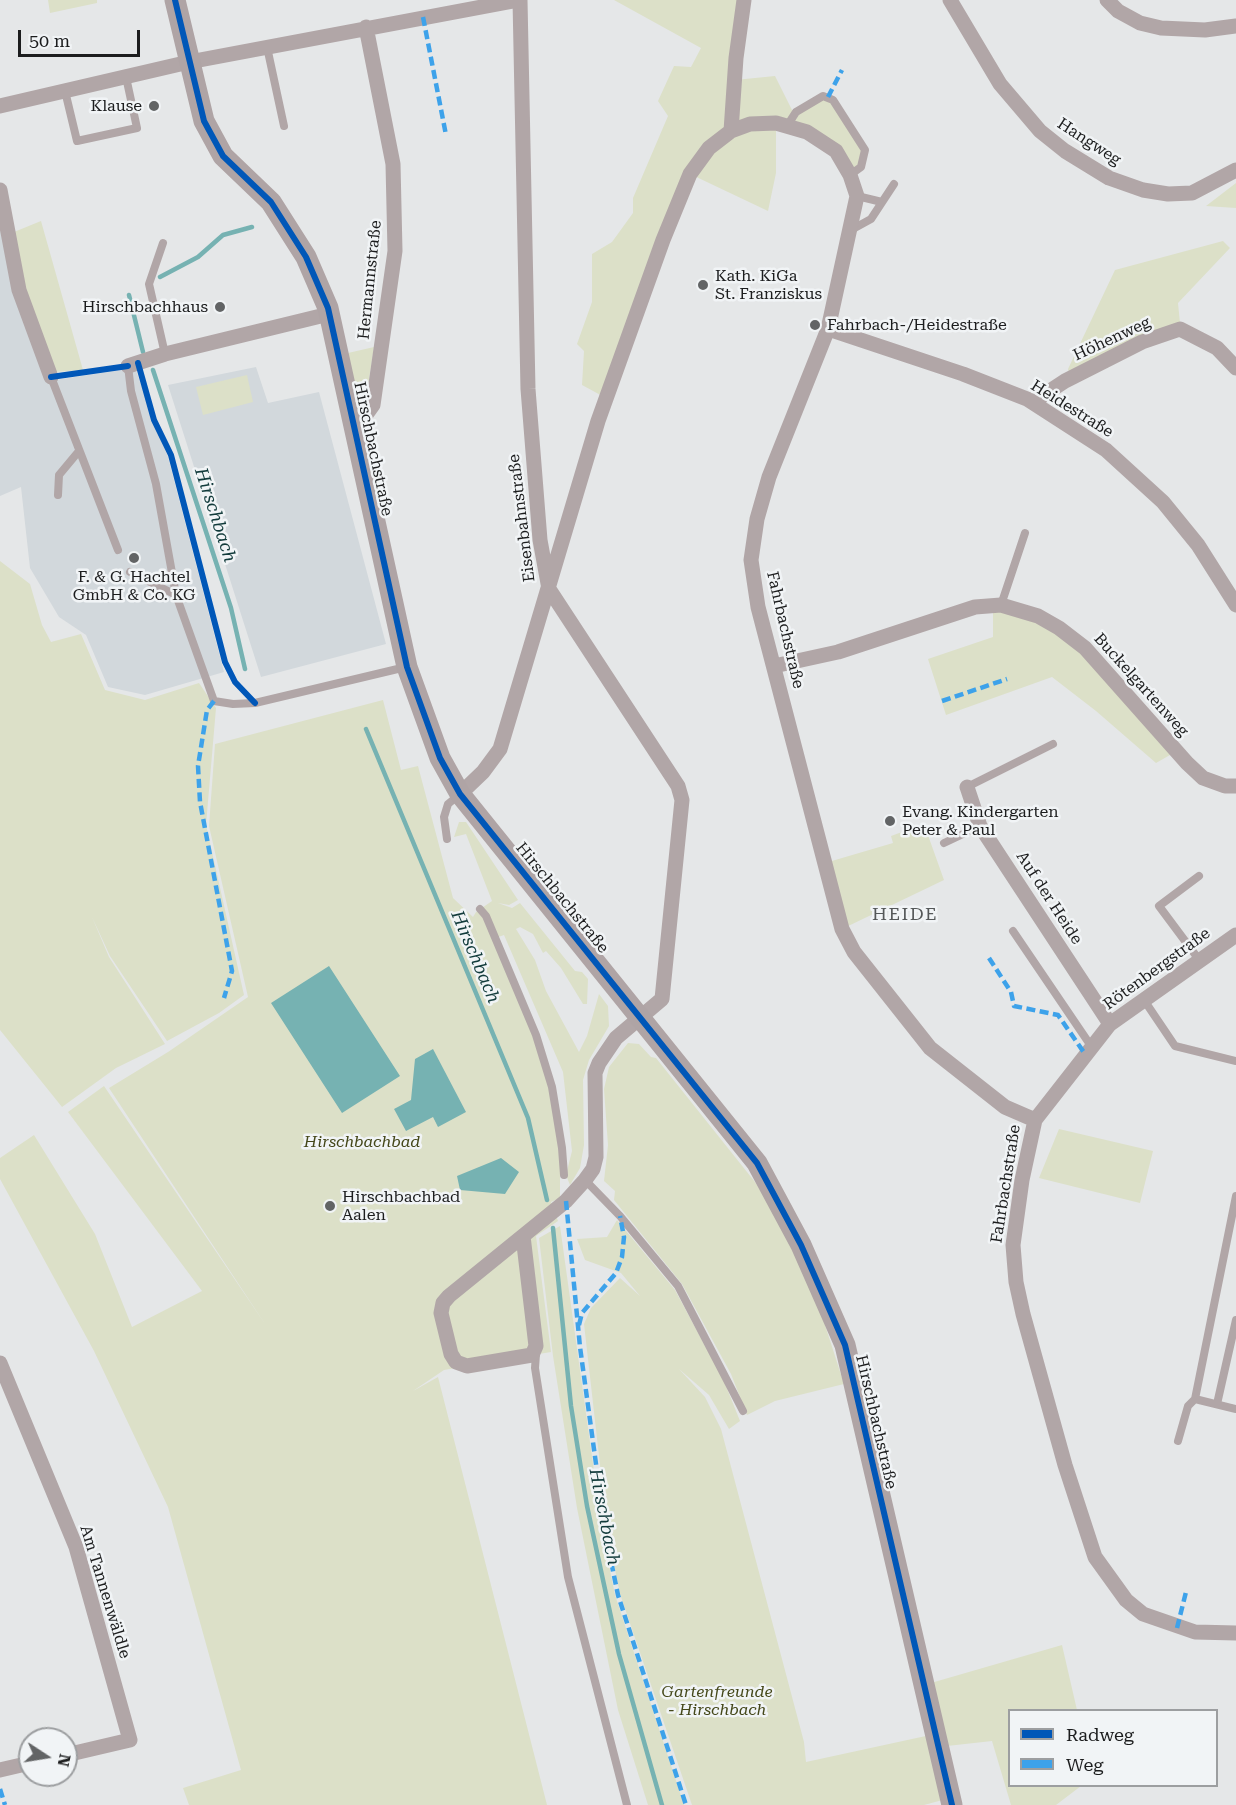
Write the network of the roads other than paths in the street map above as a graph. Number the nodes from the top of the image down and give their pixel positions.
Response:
1 (175, 0) edge
2 (519, 0) edge
3 (744, 0) edge
4 (950, 0) edge
5 (1107, 0) edge
6 (1236, 26) edge
7 (366, 27) junction
8 (267, 46) junction
9 (189, 62) junction
10 (126, 76) junction
11 (65, 91) junction
12 (0, 106) edge
13 (284, 126) dead end
14 (787, 126) junction
15 (731, 131) junction
16 (1236, 170) edge
17 (850, 175) junction
18 (894, 184) dead end
19 (0, 190) edge
20 (857, 196) junction
21 (882, 202) junction
22 (851, 230) junction
23 (162, 243) dead end
24 (329, 314) junction
25 (828, 329) junction
26 (165, 354) junction
27 (128, 366) joint
28 (1236, 368) edge
29 (51, 377) joint
30 (1033, 402) junction
31 (355, 424) junction
32 (79, 451) junction
33 (58, 495) dead end
34 (1025, 533) dead end
35 (118, 550) dead end
36 (130, 572) dead end
37 (549, 589) junction
38 (176, 595) junction
39 (1002, 605) junction
40 (1236, 605) edge
41 (774, 666) junction
42 (408, 667) junction
43 (1053, 744) dead end
44 (1236, 786) edge
45 (967, 787) joint
46 (460, 794) junction
47 (980, 826) junction
48 (447, 839) dead end
49 (944, 843) dead end
50 (1199, 876) dead end
51 (480, 909) dead end
52 (1013, 931) dead end
53 (1236, 935) edge
54 (1200, 960) junction
55 (1144, 1000) junction
56 (639, 1017) junction
57 (1110, 1024) junction
58 (1091, 1047) junction
59 (1236, 1061) edge
60 (1035, 1120) junction
61 (564, 1175) dead end
62 (585, 1180) junction
63 (1236, 1196) edge
64 (523, 1236) junction
65 (1236, 1320) edge
66 (536, 1346) junction
67 (0, 1363) edge
68 (1195, 1400) junction
69 (1217, 1404) junction
70 (1236, 1409) edge
71 (743, 1411) dead end
72 (1178, 1441) dead end
73 (1236, 1633) edge
74 (78, 1752) edge
75 (18, 1766) edge
76 (0, 1770) edge
77 (627, 1805) edge
78 (952, 1805) edge

1 - 9 street, Hirschbachstraße
2 - 7 street
2 - 37 street, Eisenbahnstraße
3 - 15 street
4 - 16 street, Hangweg
5 - 6 street
7 - 8 street
7 - 31 street, Hermannstraße
8 - 9 street
8 - 13 lane
9 - 10 street
9 - 24 street, Hirschbachstraße
10 - 11 street
10 - 11 lane
11 - 12 street
14 - 15 street, Fahrbachstraße
14 - 17 street, Fahrbachstraße
14 - 17 lane
15 - 37 street, Fahrbachstraße
17 - 20 street, Fahrbachstraße
18 - 21 lane
19 - 29 street
20 - 21 lane
20 - 22 street, Fahrbachstraße
21 - 22 lane
22 - 25 street, Fahrbachstraße
23 - 26 lane
24 - 26 street
24 - 31 street, Hirschbachstraße
25 - 30 street, Heidestraße
25 - 41 street, Fahrbachstraße
26 - 27 street
27 - 38 lane
28 - 30 street, Höhenweg
29 - 32 lane
30 - 40 street, Heidestraße
31 - 42 street, Hirschbachstraße
32 - 33 lane
32 - 35 lane
34 - 39 lane
36 - 38 lane
37 - 46 street, Fahrbachstraße
37 - 56 street, Eisenbahnstraße
38 - 42 lane
39 - 41 street, Buckelgartenweg
39 - 44 street, Buckelgartenweg
41 - 60 street, Fahrbachstraße
42 - 46 street, Hirschbachstraße
43 - 45 lane
45 - 47 street, Auf der Heide
46 - 48 lane
46 - 56 street, Hirschbachstraße
47 - 49 lane
47 - 57 street, Auf der Heide
50 - 54 lane
51 - 61 lane
52 - 58 lane
53 - 54 street, Rötenbergstraße
54 - 55 street, Rötenbergstraße
55 - 57 street, Rötenbergstraße
55 - 59 lane
56 - 62 street, Eisenbahnstraße
56 - 78 street, Hirschbachstraße
57 - 58 street, Rötenbergstraße
58 - 60 street, Rötenbergstraße
60 - 73 street, Fahrbachstraße
62 - 64 street
62 - 71 lane
63 - 68 lane
64 - 66 street
64 - 66 street
65 - 69 lane
66 - 77 lane
67 - 74 street, Am Tannenwäldle
68 - 69 lane
68 - 72 lane
69 - 70 lane
75 - 76 street

